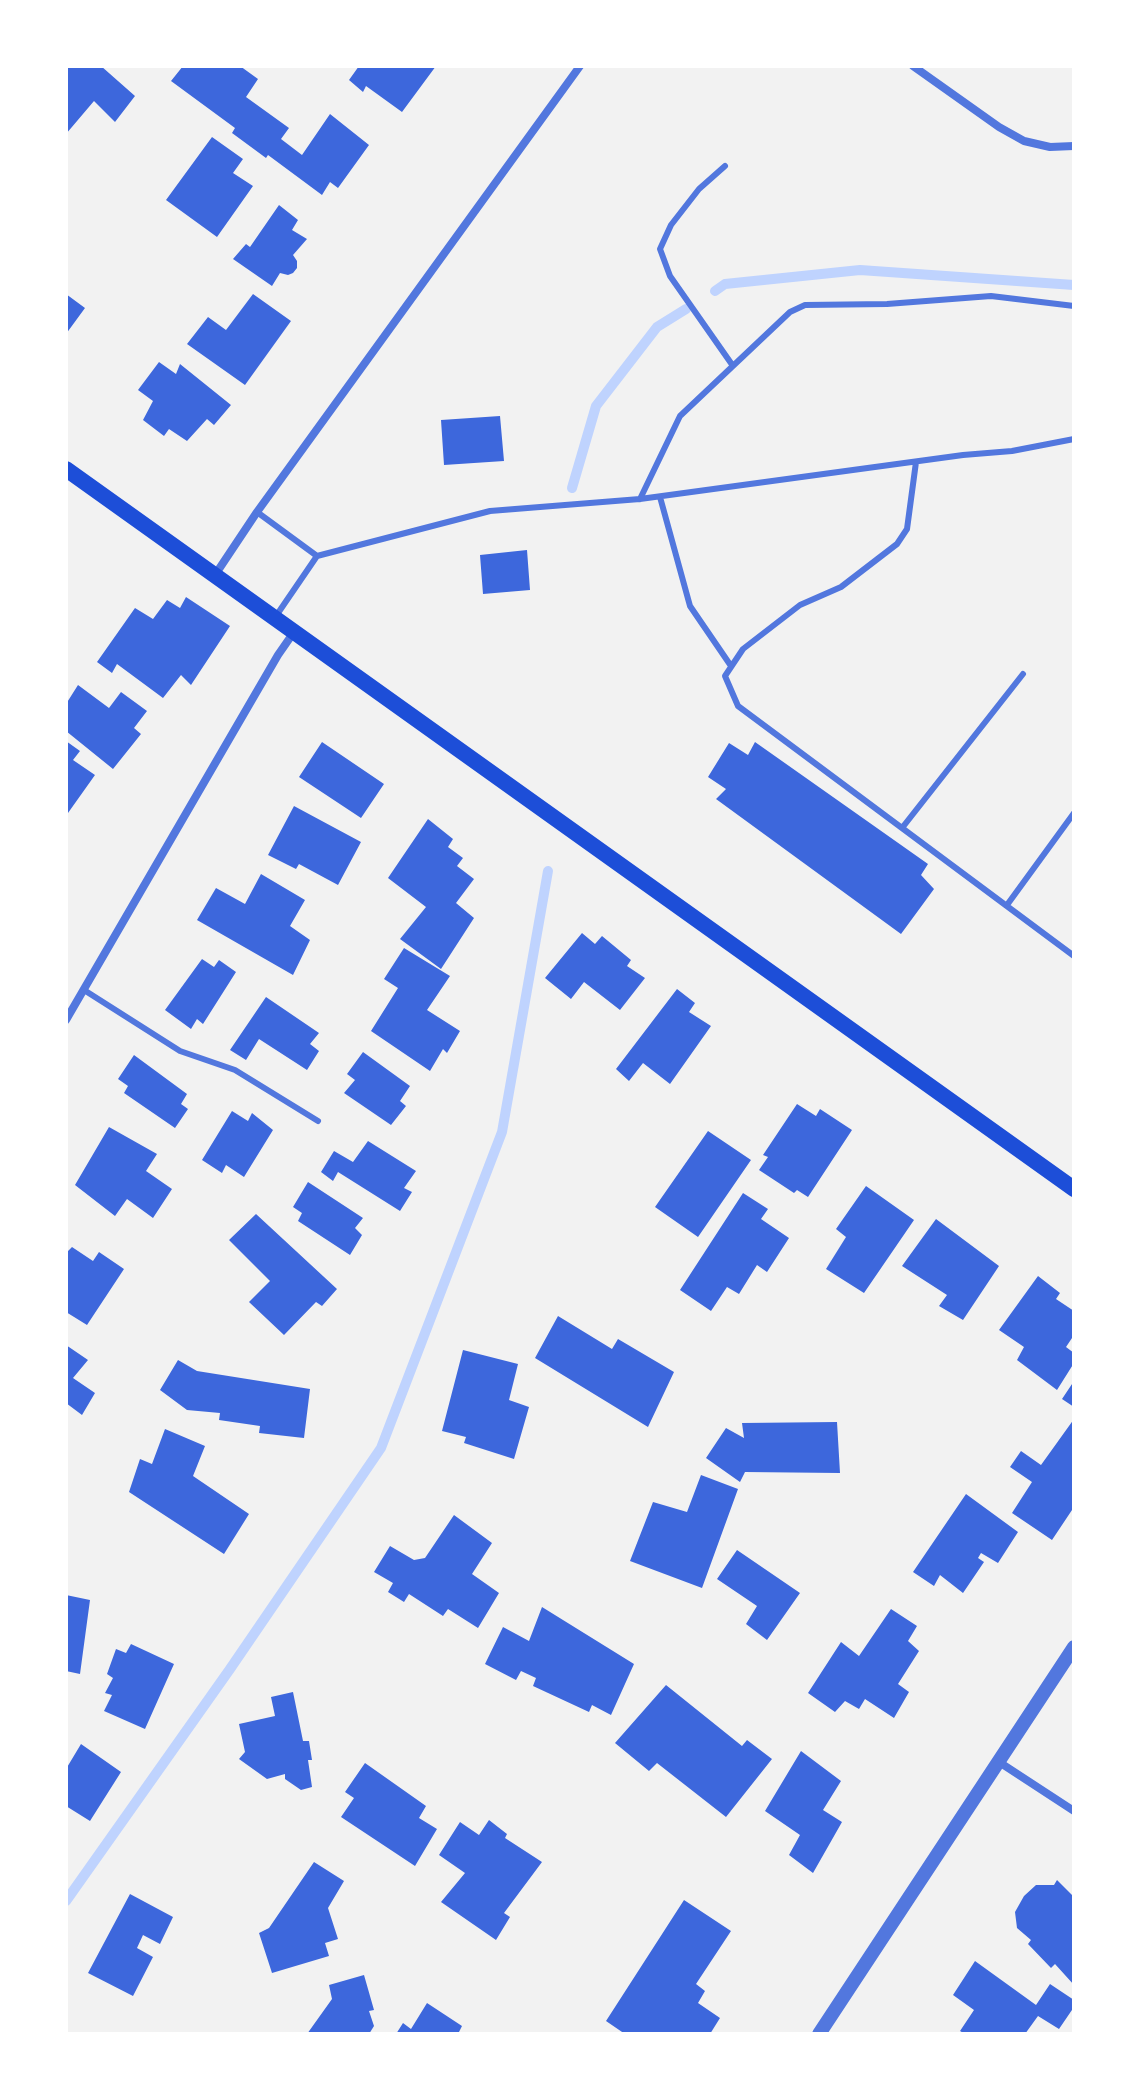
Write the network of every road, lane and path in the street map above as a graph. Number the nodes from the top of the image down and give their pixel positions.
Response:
1 (580, 66) edge
2 (913, 66) edge
3 (1074, 146) edge
4 (725, 166) dead end
5 (1074, 306) edge
6 (733, 366) junction
7 (1074, 439) edge
8 (916, 462) junction
9 (66, 469) edge
10 (660, 497) junction
11 (640, 499) junction
12 (257, 512) junction
13 (317, 556) junction
14 (215, 575) junction
15 (275, 618) junction
16 (294, 632) junction
17 (731, 666) junction
18 (1023, 674) dead end
19 (1074, 813) edge
20 (902, 828) junction
21 (1007, 905) junction
22 (1074, 956) edge
23 (84, 990) junction
24 (66, 1020) edge
25 (318, 1121) dead end
26 (1074, 1189) edge
27 (1074, 1647) edge
28 (999, 1762) junction
29 (1074, 1811) edge
30 (819, 2034) edge

1 - 12 street
2 - 3 street
4 - 6 lane
5 - 6 lane
6 - 11 lane
7 - 8 lane
8 - 10 lane
8 - 17 lane
9 - 14 main road
10 - 11 lane
10 - 17 lane
11 - 13 lane
12 - 13 lane
12 - 14 street
13 - 15 lane
14 - 15 main road
15 - 16 main road
16 - 23 street
16 - 26 main road
17 - 20 lane
18 - 20 lane
19 - 21 lane
20 - 21 lane
21 - 22 lane
23 - 24 street
23 - 25 lane
27 - 28 street
28 - 29 street
28 - 30 street

